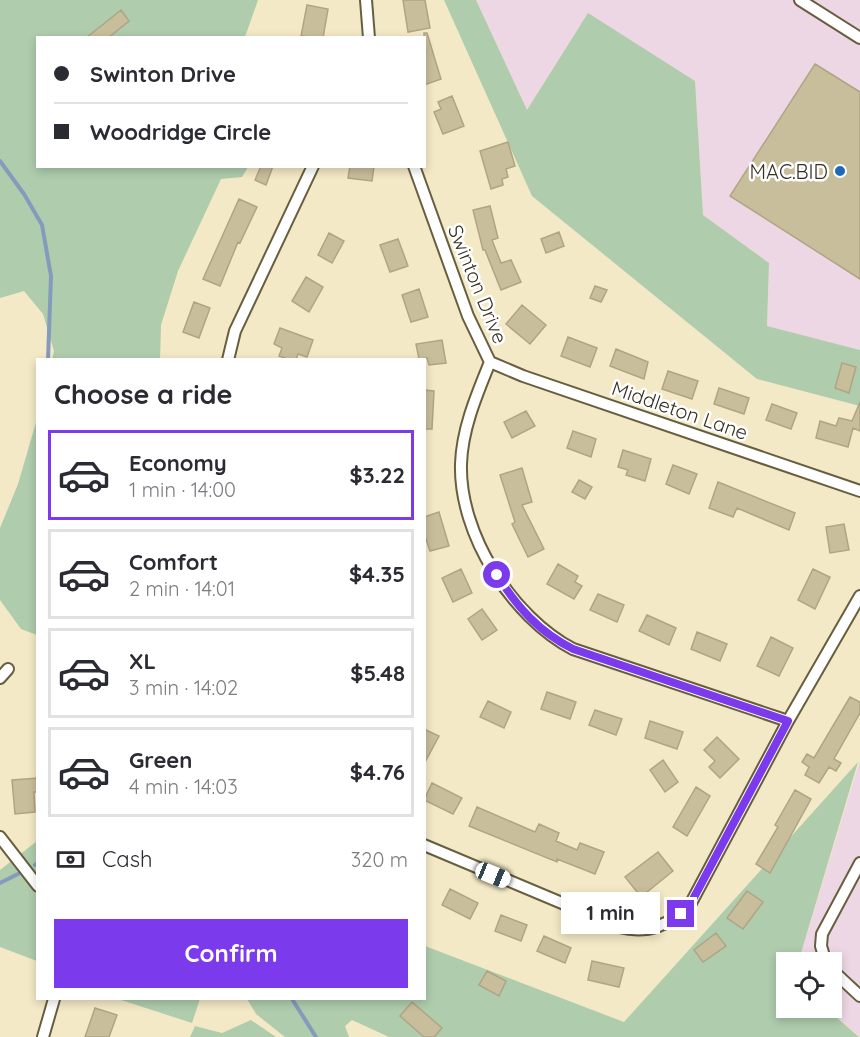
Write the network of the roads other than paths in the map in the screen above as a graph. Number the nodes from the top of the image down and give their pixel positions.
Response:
1 (366, 0) edge
2 (800, 0) edge
3 (369, 36) edge
4 (860, 38) edge
5 (312, 168) edge
6 (415, 168) edge
7 (228, 358) edge
8 (490, 362) junction
9 (860, 491) edge
10 (860, 596) edge
11 (788, 721) junction
12 (0, 837) edge
13 (426, 847) edge
14 (860, 863) edge
15 (36, 883) edge
16 (823, 952) edge
17 (842, 979) edge
18 (860, 996) edge
19 (54, 1000) edge
20 (43, 1037) edge

1 - 3 street
2 - 4 street
5 - 7 street
6 - 8 street, Swinton Drive
8 - 9 street, Middleton Lane
8 - 11 street, Swinton Drive
10 - 11 street
11 - 13 street
12 - 15 street
14 - 16 street
17 - 18 street
19 - 20 street

